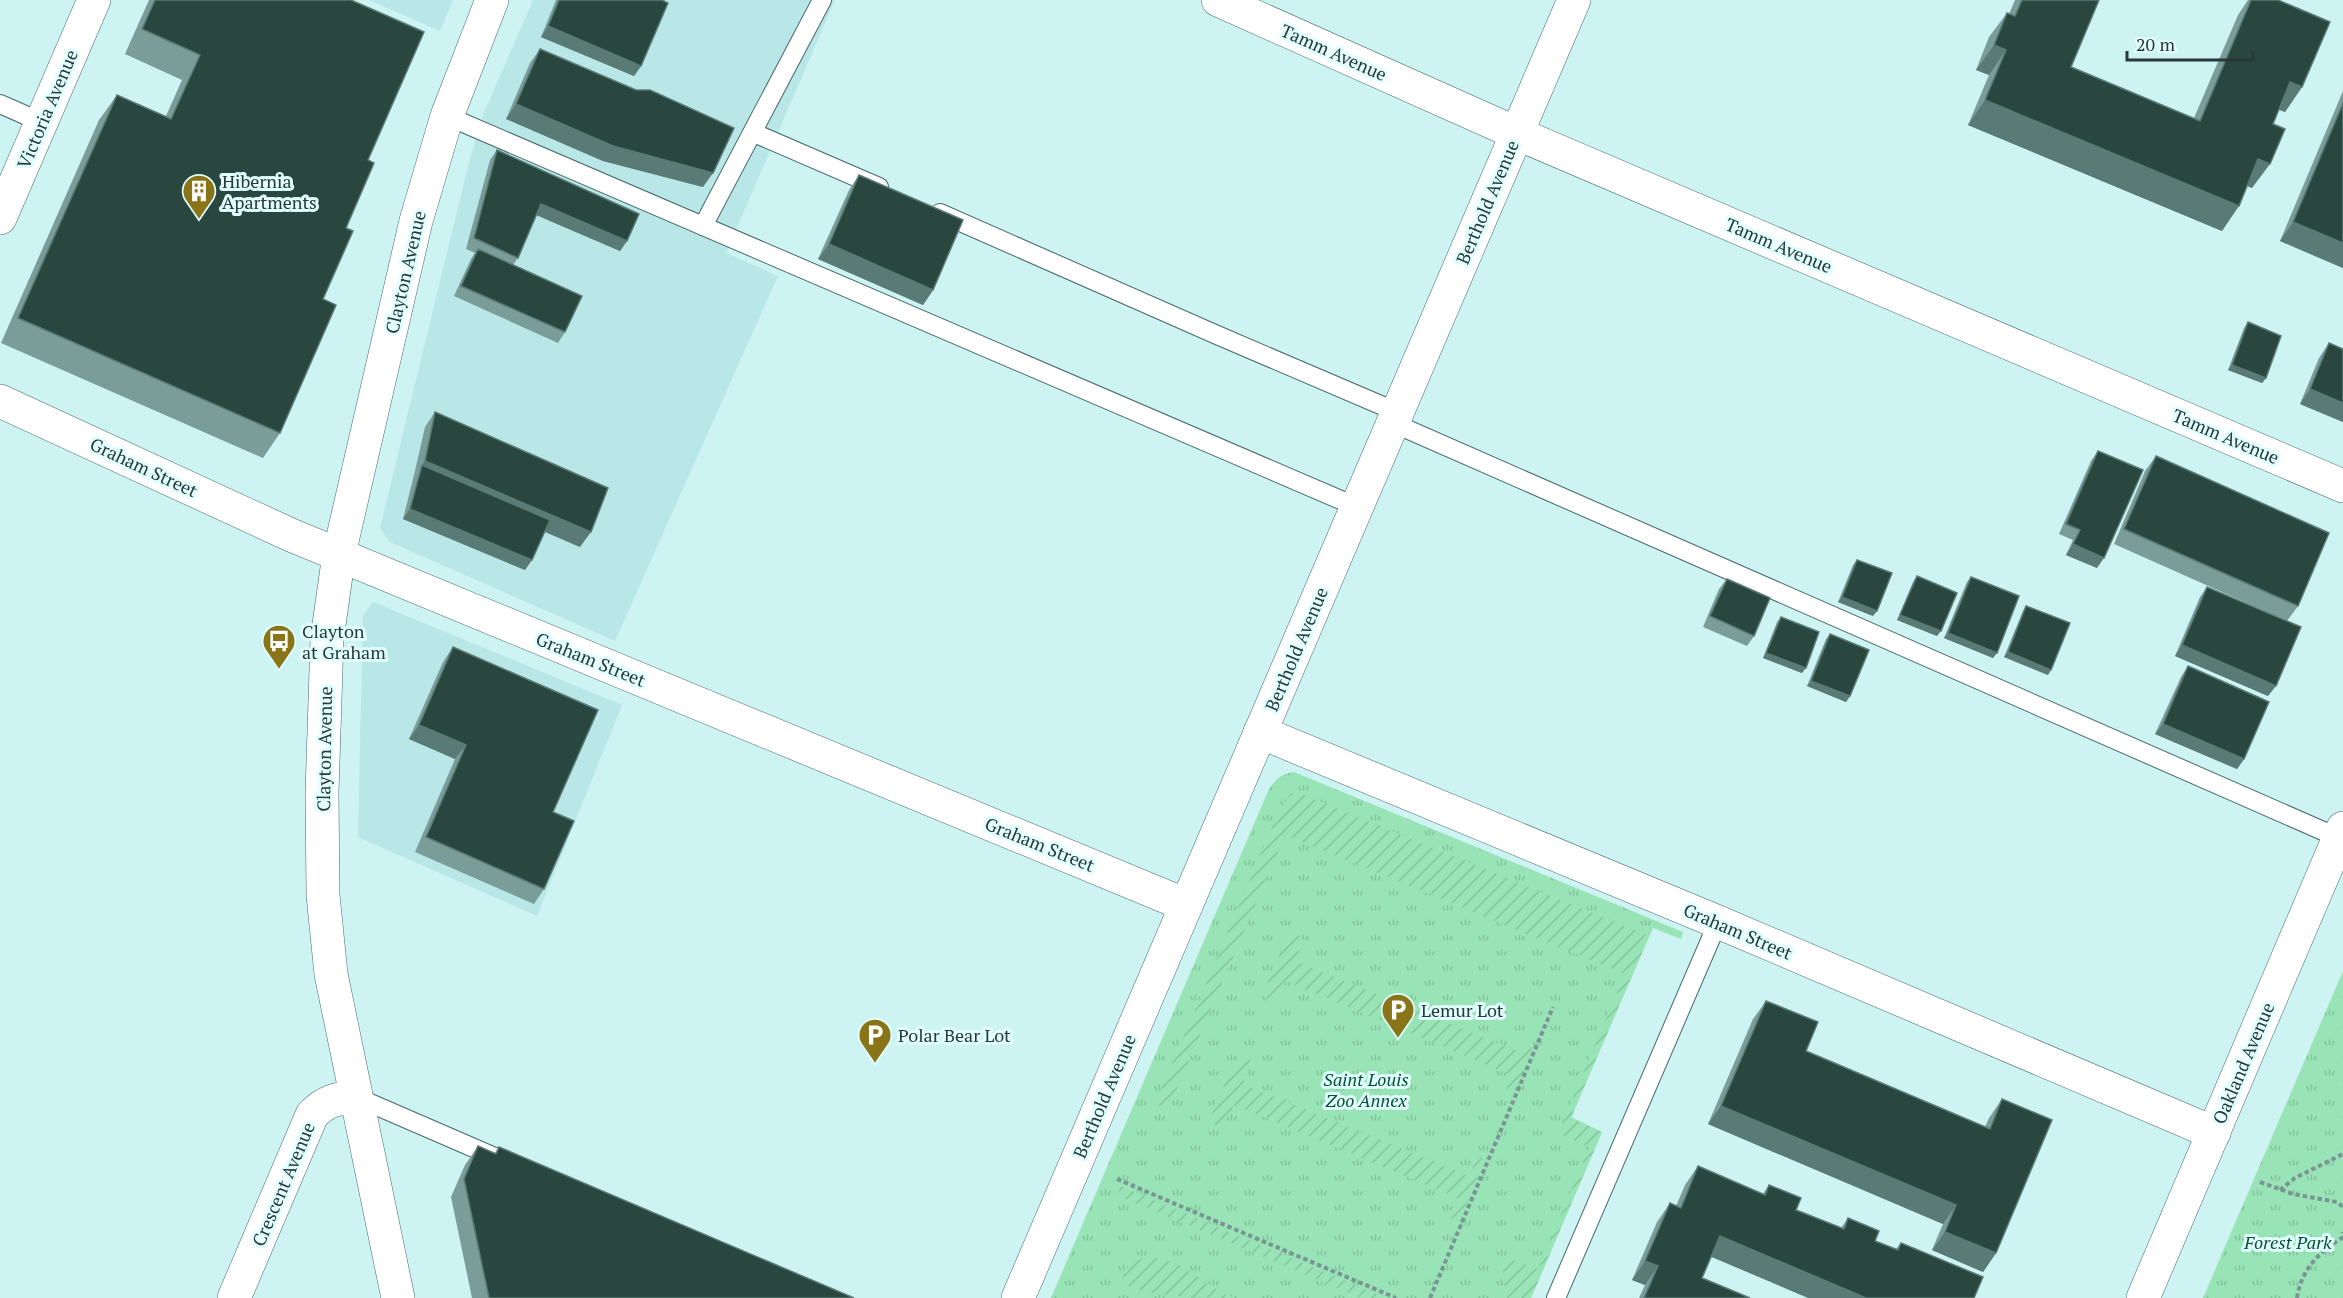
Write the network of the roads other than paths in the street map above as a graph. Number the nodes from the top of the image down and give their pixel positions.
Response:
1 (94, 0) edge
2 (492, 0) edge
3 (822, 0) edge
4 (1218, 0) edge
5 (1574, 0) edge
6 (0, 104) edge
7 (447, 116) junction
8 (41, 122) junction
9 (754, 133) junction
10 (1516, 133) junction
11 (894, 193) edge
12 (926, 207) edge
13 (0, 218) edge
14 (703, 226) junction
15 (0, 401) edge
16 (1395, 417) junction
17 (2343, 486) edge
18 (1357, 507) junction
19 (339, 554) junction
20 (1260, 732) junction
21 (2341, 833) edge
22 (1186, 905) junction
23 (1718, 922) junction
24 (356, 1097) junction
25 (2214, 1133) junction
26 (509, 1163) edge
27 (234, 1298) edge
28 (398, 1298) edge
29 (1018, 1298) edge
30 (1556, 1298) edge
31 (2143, 1298) edge

1 - 8 street, Victoria Avenue
2 - 7 street, Clayton Avenue
3 - 9 lane
4 - 10 street, Tamm Avenue
5 - 10 street, Berthold Avenue
6 - 8 lane
7 - 14 lane
7 - 19 street, Clayton Avenue
8 - 13 street, Victoria Avenue
9 - 11 lane
9 - 14 lane
10 - 16 street, Berthold Avenue
10 - 17 street, Tamm Avenue
12 - 16 lane
14 - 18 lane
15 - 19 street, Graham Street
16 - 18 street, Berthold Avenue
16 - 21 lane
18 - 20 street, Berthold Avenue
19 - 22 street, Graham Street
19 - 24 street, Clayton Avenue
20 - 22 street, Berthold Avenue
20 - 23 street, Graham Street
21 - 25 street, Oakland Avenue
22 - 29 street, Berthold Avenue
23 - 25 street, Graham Street
23 - 30 lane
24 - 26 lane
24 - 27 street, Crescent Avenue
24 - 28 street, Clayton Avenue
25 - 31 street, Oakland Avenue

